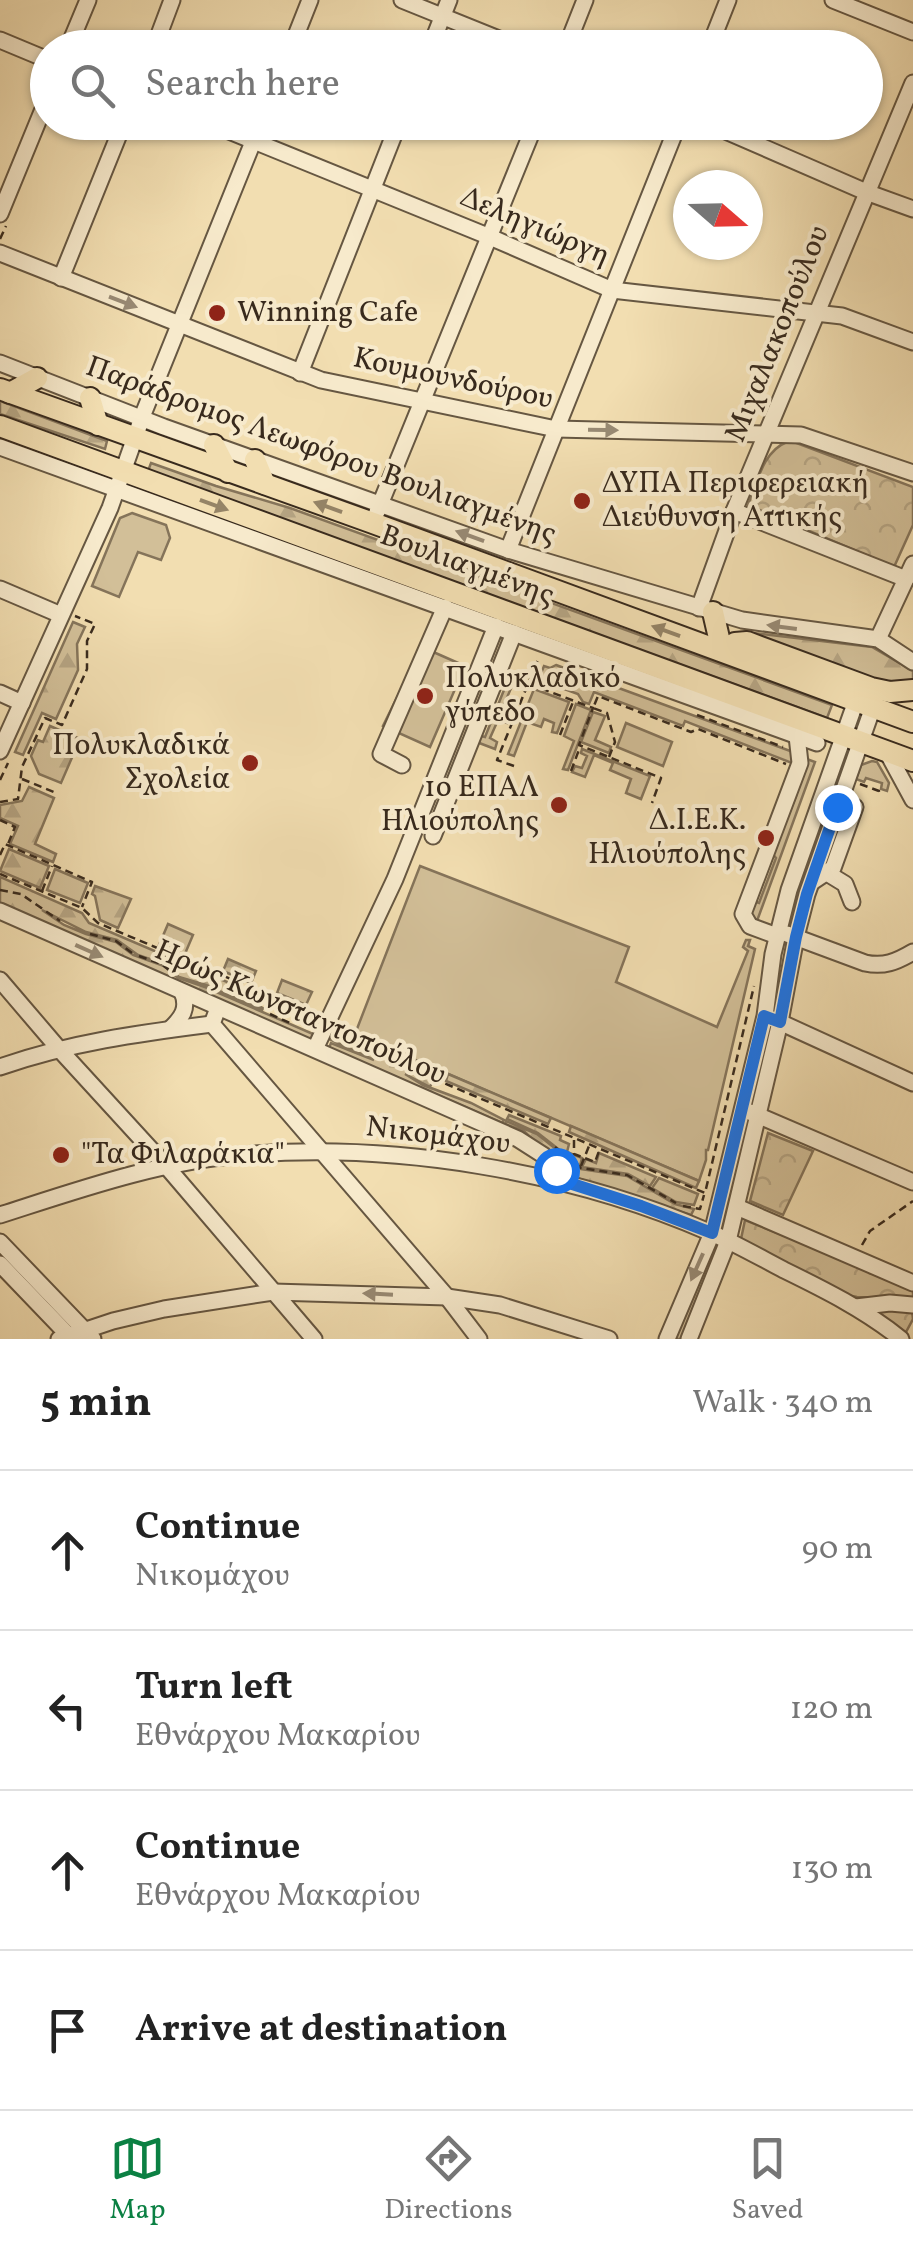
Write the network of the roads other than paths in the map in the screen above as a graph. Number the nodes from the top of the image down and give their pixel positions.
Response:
1 (88, 0) edge
2 (172, 0) edge
3 (310, 0) edge
4 (402, 0) edge
5 (449, 0) edge
6 (585, 0) edge
7 (728, 0) edge
8 (833, 0) edge
9 (442, 16) junction
10 (76, 30) edge
11 (161, 30) edge
12 (298, 30) edge
13 (437, 30) edge
14 (477, 30) edge
15 (573, 30) edge
16 (716, 30) edge
17 (913, 32) edge
18 (0, 40) edge
19 (30, 52) edge
20 (913, 83) edge
21 (30, 140) edge
22 (117, 140) edge
23 (248, 140) edge
24 (392, 140) edge
25 (529, 140) edge
26 (672, 140) edge
27 (746, 140) edge
28 (253, 142) junction
29 (372, 189) junction
30 (866, 192) junction
31 (913, 209) edge
32 (0, 214) edge
33 (490, 237) junction
34 (0, 253) edge
35 (61, 278) junction
36 (612, 290) junction
37 (817, 312) junction
38 (180, 324) junction
39 (913, 342) edge
40 (0, 363) edge
41 (300, 372) junction
42 (37, 378) junction
43 (5, 391) edge
44 (90, 398) junction
45 (423, 401) junction
46 (98, 425) junction
47 (0, 426) edge
48 (137, 428) junction
49 (556, 429) junction
50 (767, 434) junction
51 (214, 445) junction
52 (0, 447) edge
53 (256, 460) junction
54 (228, 472) junction
55 (913, 474) edge
56 (119, 481) junction
57 (265, 484) junction
58 (734, 511) junction
59 (377, 513) junction
60 (508, 550) junction
61 (910, 572) edge
62 (0, 589) edge
63 (445, 607) junction
64 (706, 610) junction
65 (68, 615) junction
66 (496, 626) junction
67 (514, 633) junction
68 (878, 639) junction
69 (722, 651) junction
70 (913, 662) edge
71 (913, 690) edge
72 (0, 693) edge
73 (22, 702) junction
74 (864, 704) junction
75 (913, 722) edge
76 (797, 736) junction
77 (852, 739) junction
78 (817, 744) dead end
79 (887, 752) junction
80 (4, 757) edge
81 (913, 761) edge
82 (402, 765) dead end
83 (913, 772) edge
84 (913, 800) edge
85 (855, 807) dead end
86 (433, 836) dead end
87 (826, 873) junction
88 (811, 882) junction
89 (852, 902) dead end
90 (0, 911) edge
91 (778, 934) junction
92 (796, 937) junction
93 (913, 952) edge
94 (0, 980) edge
95 (182, 992) junction
96 (215, 1016) junction
97 (772, 1019) junction
98 (255, 1023) junction
99 (170, 1029) junction
100 (315, 1048) junction
101 (59, 1049) junction
102 (239, 1053) junction
103 (0, 1067) edge
104 (913, 1083) edge
105 (742, 1109) junction
106 (758, 1115) junction
107 (323, 1150) junction
108 (167, 1167) junction
109 (566, 1182) junction
110 (913, 1182) edge
111 (737, 1207) junction
112 (0, 1216) edge
113 (712, 1233) junction
114 (728, 1241) junction
115 (0, 1242) edge
116 (0, 1264) edge
117 (913, 1283) edge
118 (273, 1292) junction
119 (448, 1297) junction
120 (913, 1304) edge
121 (856, 1307) junction
122 (75, 1337) edge
123 (314, 1339) edge
124 (479, 1339) edge
125 (609, 1339) edge
126 (666, 1339) edge
127 (689, 1339) edge
128 (901, 1339) edge

1 - 10 street
2 - 11 street
3 - 12 street
4 - 9 street
5 - 9 street
6 - 15 street
7 - 16 street
8 - 17 street
9 - 13 street
9 - 14 street
18 - 19 street
20 - 30 street, Μιχαλακοπούλου
21 - 32 street
22 - 35 street
23 - 28 street, Δεληγιώργη
24 - 29 street
25 - 33 street
26 - 36 street
27 - 30 street
28 - 29 street, Δεληγιώργη
28 - 38 street
29 - 33 street, Δεληγιώργη
29 - 41 street
30 - 31 street
30 - 37 street, Μιχαλακοπούλου
33 - 36 street, Δεληγιώργη
33 - 45 street
34 - 35 street, Κουμουνδούρου
35 -> 38 street, Κουμουνδούρου
36 - 37 street, Δεληγιώργη
36 - 49 street
37 - 39 street, Δεληγιώργη
37 - 50 street, Μιχαλακοπούλου
38 - 41 street, Κουμουνδούρου
38 - 48 street
40 - 42 street, Παράδρομος Λεωφόρου Βουλιαγμένης
41 - 45 street, Κουμουνδούρου
42 - 43 main road
42 - 44 street, Παράδρομος Λεωφόρου Βουλιαγμένης
43 - 46 main road, Βουλιαγμένης
44 - 46 main road
44 - 48 street, Παράδρομος Λεωφόρου Βουλιαγμένης
45 - 49 street, Κουμουνδούρου
45 - 59 street
46 - 48 main road, Βουλιαγμένης
47 - 56 main road, Βουλιαγμένης
48 - 51 street, Παράδρομος Λεωφόρου Βουλιαγμένης
48 - 54 main road, Βουλιαγμένης
48 - 56 street
49 -> 50 street, Κουμουνδούρου
49 - 60 street
50 - 55 street, Κουμουνδούρου
50 - 58 street, Μιχαλακοπούλου
51 - 53 street, Παράδρομος Λεωφόρου Βουλιαγμένης
51 - 54 main road
52 - 56 street
53 - 57 main road
53 - 59 street, Παράδρομος Λεωφόρου Βουλιαγμένης
54 - 57 main road, Βουλιαγμένης
56 - 63 street
56 - 65 street
56 -> 77 main road, Βουλιαγμένης
59 -> 57 main road, Βουλιαγμένης
58 - 61 street
58 - 64 street, Μιχαλακοπούλου
60 -> 59 street, Παράδρομος Λεωφόρου Βουλιαγμένης
69 -> 59 main road, Βουλιαγμένης
60 - 64 street, Παράδρομος Λεωφόρου Βουλιαγμένης
61 - 68 street
62 - 65 street
63 - 66 street
63 - 82 street
68 -> 64 street, Παράδρομος Λεωφόρου Βουλιαγμένης
64 - 69 main road
65 - 73 street
66 - 67 street
66 - 100 street
67 - 76 street
67 - 86 street
68 - 70 street, Παράδρομος Λεωφόρου Βουλιαγμένης
69 - 71 main road
69 - 74 main road, Βουλιαγμένης
72 - 73 street
73 - 80 street
74 - 75 main road, Βουλιαγμένης
74 - 77 street
76 - 78 street
76 - 91 street
77 - 79 main road, Βουλιαγμένης
77 - 88 street
77 - 91 street
79 - 81 main road, Βουλιαγμένης
79 - 83 street
79 - 84 street
85 - 87 street
87 - 88 street
87 - 89 street
88 - 92 street
90 -> 95 street, Ηρώς Κωνσταντοπούλου
91 - 92 street
91 - 97 street
92 - 93 street
92 - 97 street
94 - 101 street
95 - 96 street, Ηρώς Κωνσταντοπούλου
95 - 99 street
96 - 98 street, Ηρώς Κωνσταντοπούλου
96 - 99 street
96 - 102 street
97 - 104 street
97 - 105 street
97 - 106 street
98 - 100 street, Ηρώς Κωνσταντοπούλου
98 - 102 street
99 - 101 street
100 - 109 street, Ηρώς Κωνσταντοπούλου
101 - 103 street
101 - 108 street
102 - 107 street
105 - 106 street
105 - 113 street
106 - 110 street
106 - 111 street
107 - 108 street, Νικομάχου
107 - 109 street, Νικομάχου
107 - 119 street
108 - 112 street, Νικομάχου
108 - 118 street
109 - 113 street, Νικομάχου
111 - 114 street
111 - 117 street
113 - 114 street, Νικομάχου
113 -> 126 street
114 - 121 street, Νικομάχου
114 - 127 street
115 - 122 street
116 - 122 street
119 -> 118 street
118 - 122 street
118 - 123 street
119 - 124 street
119 - 125 street
120 - 121 street
121 - 128 street, Νικομάχου

